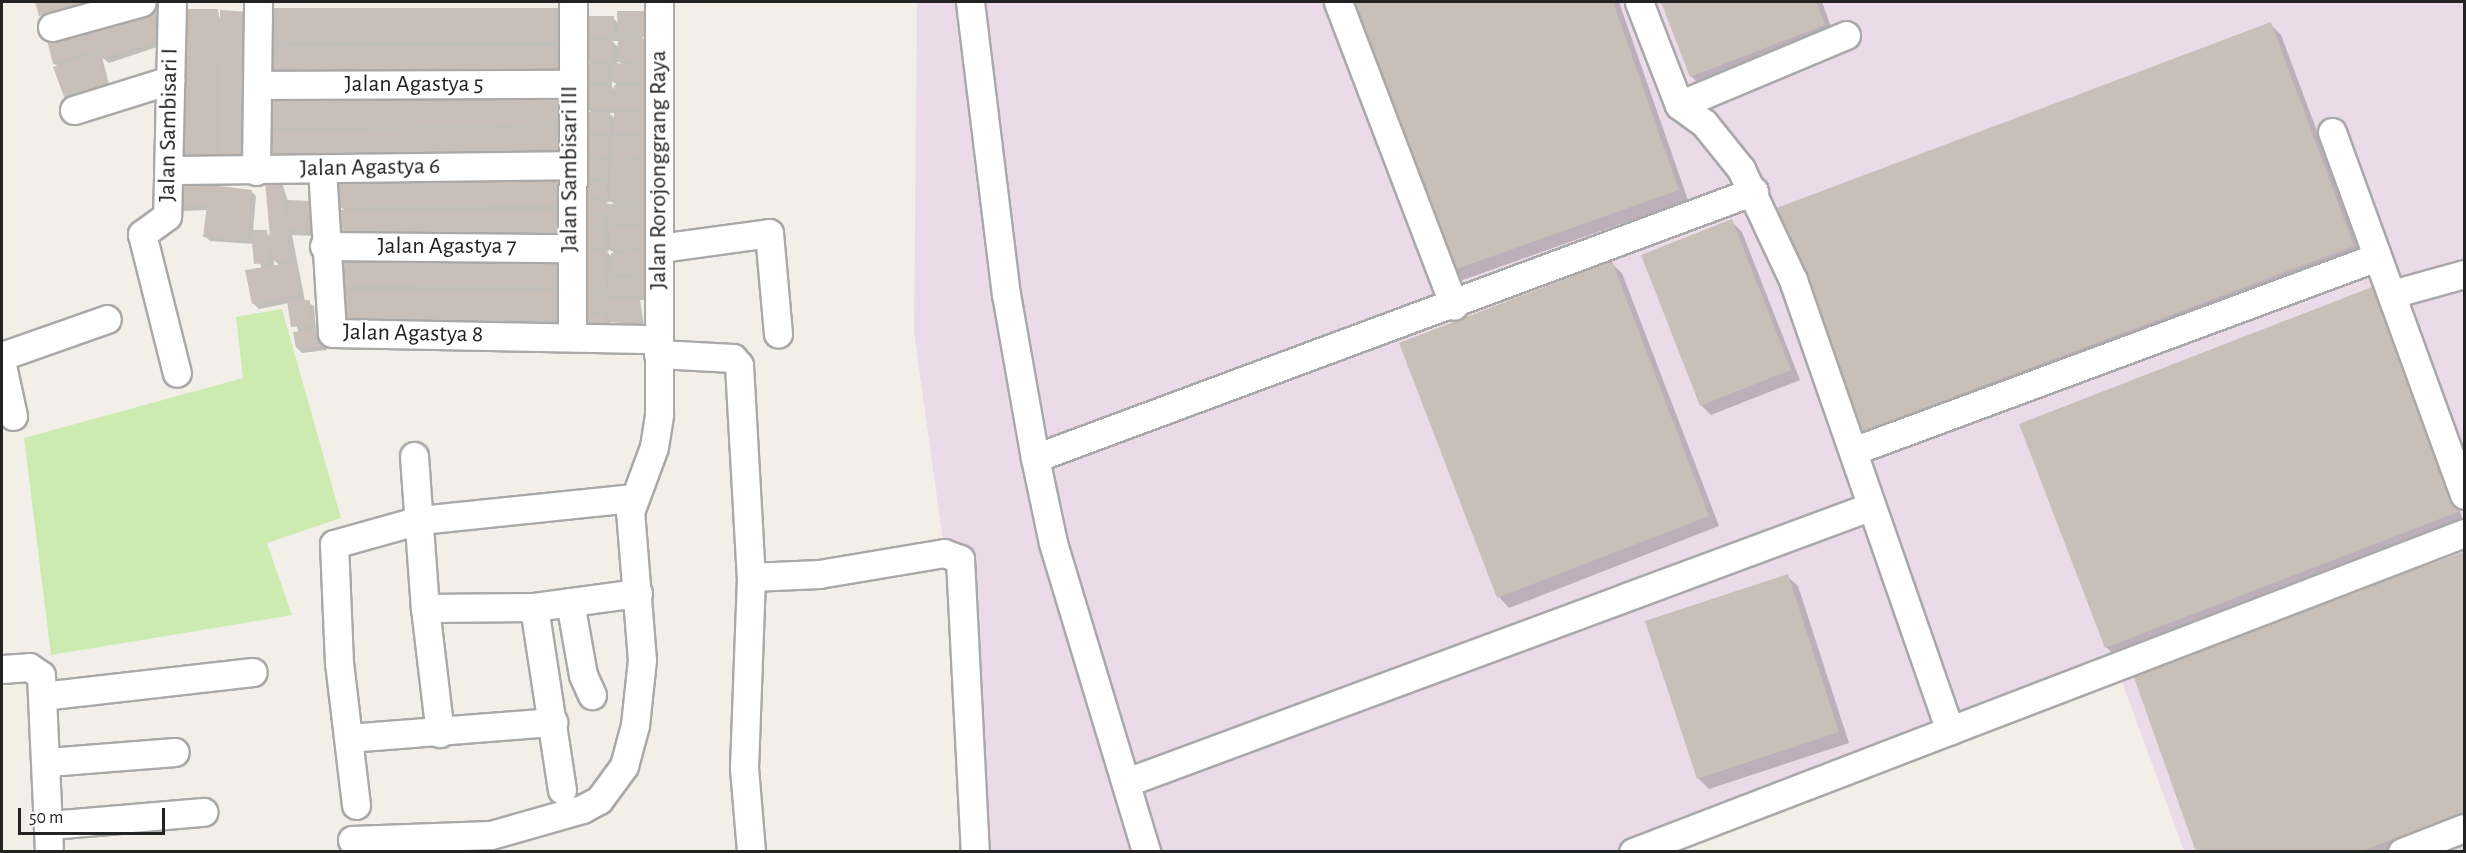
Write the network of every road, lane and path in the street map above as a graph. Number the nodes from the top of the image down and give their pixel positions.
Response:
1 (142, 2) edge
2 (172, 2) edge
3 (258, 2) edge
4 (573, 2) edge
5 (659, 2) edge
6 (970, 2) edge
7 (1338, 2) edge
8 (1640, 2) edge
9 (52, 27) dead end
10 (1846, 35) dead end
11 (170, 80) junction
12 (570, 84) junction
13 (257, 85) junction
14 (1679, 105) junction
15 (74, 110) dead end
16 (2332, 132) dead end
17 (571, 165) junction
18 (322, 169) junction
19 (170, 170) junction
20 (256, 171) junction
21 (1754, 191) junction
22 (324, 246) junction
23 (569, 248) junction
24 (660, 248) junction
25 (2378, 257) junction
26 (2464, 274) edge
27 (2392, 294) junction
28 (1455, 306) junction
29 (106, 319) dead end
30 (778, 334) dead end
31 (572, 336) junction
32 (658, 346) junction
33 (2, 356) edge
34 (2, 365) edge
35 (177, 374) dead end
36 (13, 416) dead end
37 (1853, 451) junction
38 (414, 456) dead end
39 (1035, 458) junction
40 (2464, 495) edge
41 (634, 498) junction
42 (1872, 506) junction
43 (420, 520) junction
44 (2464, 533) edge
45 (751, 577) junction
46 (638, 593) junction
47 (570, 602) junction
48 (534, 607) junction
49 (426, 608) junction
50 (2, 669) edge
51 (253, 672) dead end
52 (592, 695) dead end
53 (42, 696) junction
54 (553, 722) junction
55 (1950, 730) junction
56 (440, 733) junction
57 (349, 738) junction
58 (175, 752) dead end
59 (48, 762) junction
60 (1127, 782) junction
61 (562, 790) dead end
62 (356, 805) dead end
63 (203, 812) dead end
64 (2464, 828) edge
65 (49, 838) edge
66 (352, 840) dead end
67 (491, 843) edge
68 (751, 852) edge
69 (975, 852) edge
70 (1146, 852) edge
71 (1633, 852) edge
72 (2402, 852) edge

1 - 9 street
2 - 11 street, Jalan Sambisari I
3 - 13 street
4 - 12 street, Jalan Sambisari III
5 - 24 street, Jalan Rorojonggrang Raya
6 - 39 street
7 - 28 street
8 - 14 street
10 - 14 street
11 - 15 street
11 - 19 street, Jalan Sambisari I
12 - 13 street, Jalan Agastya 5
12 - 17 street, Jalan Sambisari III
13 - 20 street
14 - 21 street
16 - 25 street
17 - 18 street, Jalan Agastya 6
17 - 23 street, Jalan Sambisari III
18 - 20 street, Jalan Agastya 6
18 - 22 street, Jalan Agastya 8
19 - 20 street, Jalan Agastya 6
19 - 35 street, Jalan Sambisari I
21 - 28 street
21 - 37 street
22 - 23 street, Jalan Agastya 7
22 - 31 street, Jalan Agastya 8
23 - 31 street, Jalan Sambisari III
24 - 30 street
24 - 32 street, Jalan Rorojonggrang Raya
25 - 27 street
25 - 37 street
26 - 27 street
27 - 40 street
28 - 39 street
29 - 33 street
31 - 32 street, Jalan Agastya 8
32 - 41 street, Jalan Rorojonggrang Raya
32 - 45 street, Jalan Agastya 8
34 - 36 street
37 - 42 street
38 - 43 street
39 - 60 street
41 - 43 street
41 - 46 street, Jalan Rorojonggrang Raya
42 - 55 street
42 - 60 street
43 - 49 street
43 - 57 street
44 - 55 street
45 - 68 street, Jalan Agastya 8
45 - 69 street
46 - 47 street
46 - 67 street, Jalan Rorojonggrang Raya
47 - 48 street
47 - 52 street
48 - 49 street
48 - 54 street
49 - 56 street
50 - 53 street
51 - 53 street
53 - 59 street
54 - 56 street
54 - 61 street
55 - 71 street
56 - 57 street
57 - 62 street
58 - 59 street
59 - 65 street
60 - 70 street
63 - 65 street
64 - 72 street
66 - 67 street, Jalan Rorojonggrang Raya

